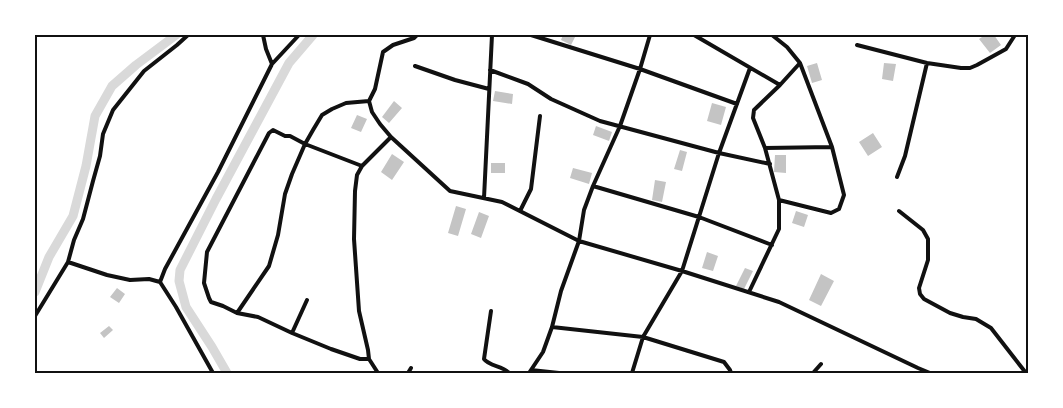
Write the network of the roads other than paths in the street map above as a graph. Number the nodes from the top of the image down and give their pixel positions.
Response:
1 (188, 35) edge
2 (263, 35) edge
3 (300, 35) edge
4 (417, 35) edge
5 (492, 35) edge
6 (531, 35) edge
7 (650, 35) edge
8 (694, 35) edge
9 (772, 35) edge
10 (1015, 35) edge
11 (857, 45) dead end
12 (800, 63) junction
13 (927, 63) junction
14 (272, 64) junction
15 (416, 66) dead end
16 (640, 68) junction
17 (750, 68) junction
18 (490, 70) junction
19 (780, 85) junction
20 (489, 89) junction
21 (369, 101) junction
22 (737, 104) junction
23 (540, 116) dead end
24 (620, 126) junction
25 (390, 137) junction
26 (305, 144) junction
27 (832, 147) junction
28 (765, 148) junction
29 (719, 153) junction
30 (770, 164) junction
31 (362, 166) junction
32 (897, 177) dead end
33 (593, 186) junction
34 (484, 198) junction
35 (779, 200) junction
36 (520, 211) junction
37 (900, 211) dead end
38 (699, 217) junction
39 (579, 241) junction
40 (772, 245) junction
41 (68, 262) junction
42 (682, 271) junction
43 (160, 282) junction
44 (749, 292) junction
45 (307, 300) dead end
46 (491, 311) dead end
47 (237, 313) junction
48 (35, 316) edge
49 (552, 327) junction
50 (292, 333) junction
51 (643, 337) junction
52 (369, 359) junction
53 (821, 364) dead end
54 (411, 368) dead end
55 (530, 372) edge
56 (213, 373) edge
57 (378, 373) edge
58 (408, 373) edge
59 (509, 373) edge
60 (560, 373) edge
61 (632, 373) edge
62 (730, 373) edge
63 (813, 373) edge
64 (930, 373) edge
65 (1026, 373) edge

1 - 41 street
2 - 14 street
3 - 14 street
4 - 21 street
5 - 18 street
6 - 16 street
7 - 16 street
8 - 17 street
9 - 12 street
10 - 13 street
11 - 13 street
12 - 19 street
12 - 27 street
13 - 32 street
14 - 43 street
15 - 20 street
16 - 22 street
16 - 24 street
17 - 19 street
17 - 22 street
18 - 20 street
18 - 24 street
19 - 28 street
20 - 34 street
21 - 25 street
21 - 26 street
22 - 29 street
23 - 36 street
24 - 29 street
24 - 33 street
25 - 31 street
25 - 34 street
26 - 31 street
26 - 47 street
26 - 47 street
27 - 28 street
27 - 35 street
28 - 30 street
29 - 30 street
29 - 38 street
30 - 35 street
31 - 52 street
33 - 38 street
33 - 39 street
34 - 36 street
35 - 40 street
36 - 39 street
37 - 65 street
38 - 40 street
38 - 42 street
39 - 42 street
39 - 49 street
40 - 44 street
41 - 43 street
41 - 48 street
42 - 44 street
42 - 51 street
43 - 56 street
44 - 64 street
45 - 50 street
46 - 59 street
47 - 50 street
49 - 51 street
49 - 55 street
50 - 52 street
51 - 61 street
51 - 62 street
52 - 57 street
53 - 63 street
54 - 58 street
55 - 60 street

